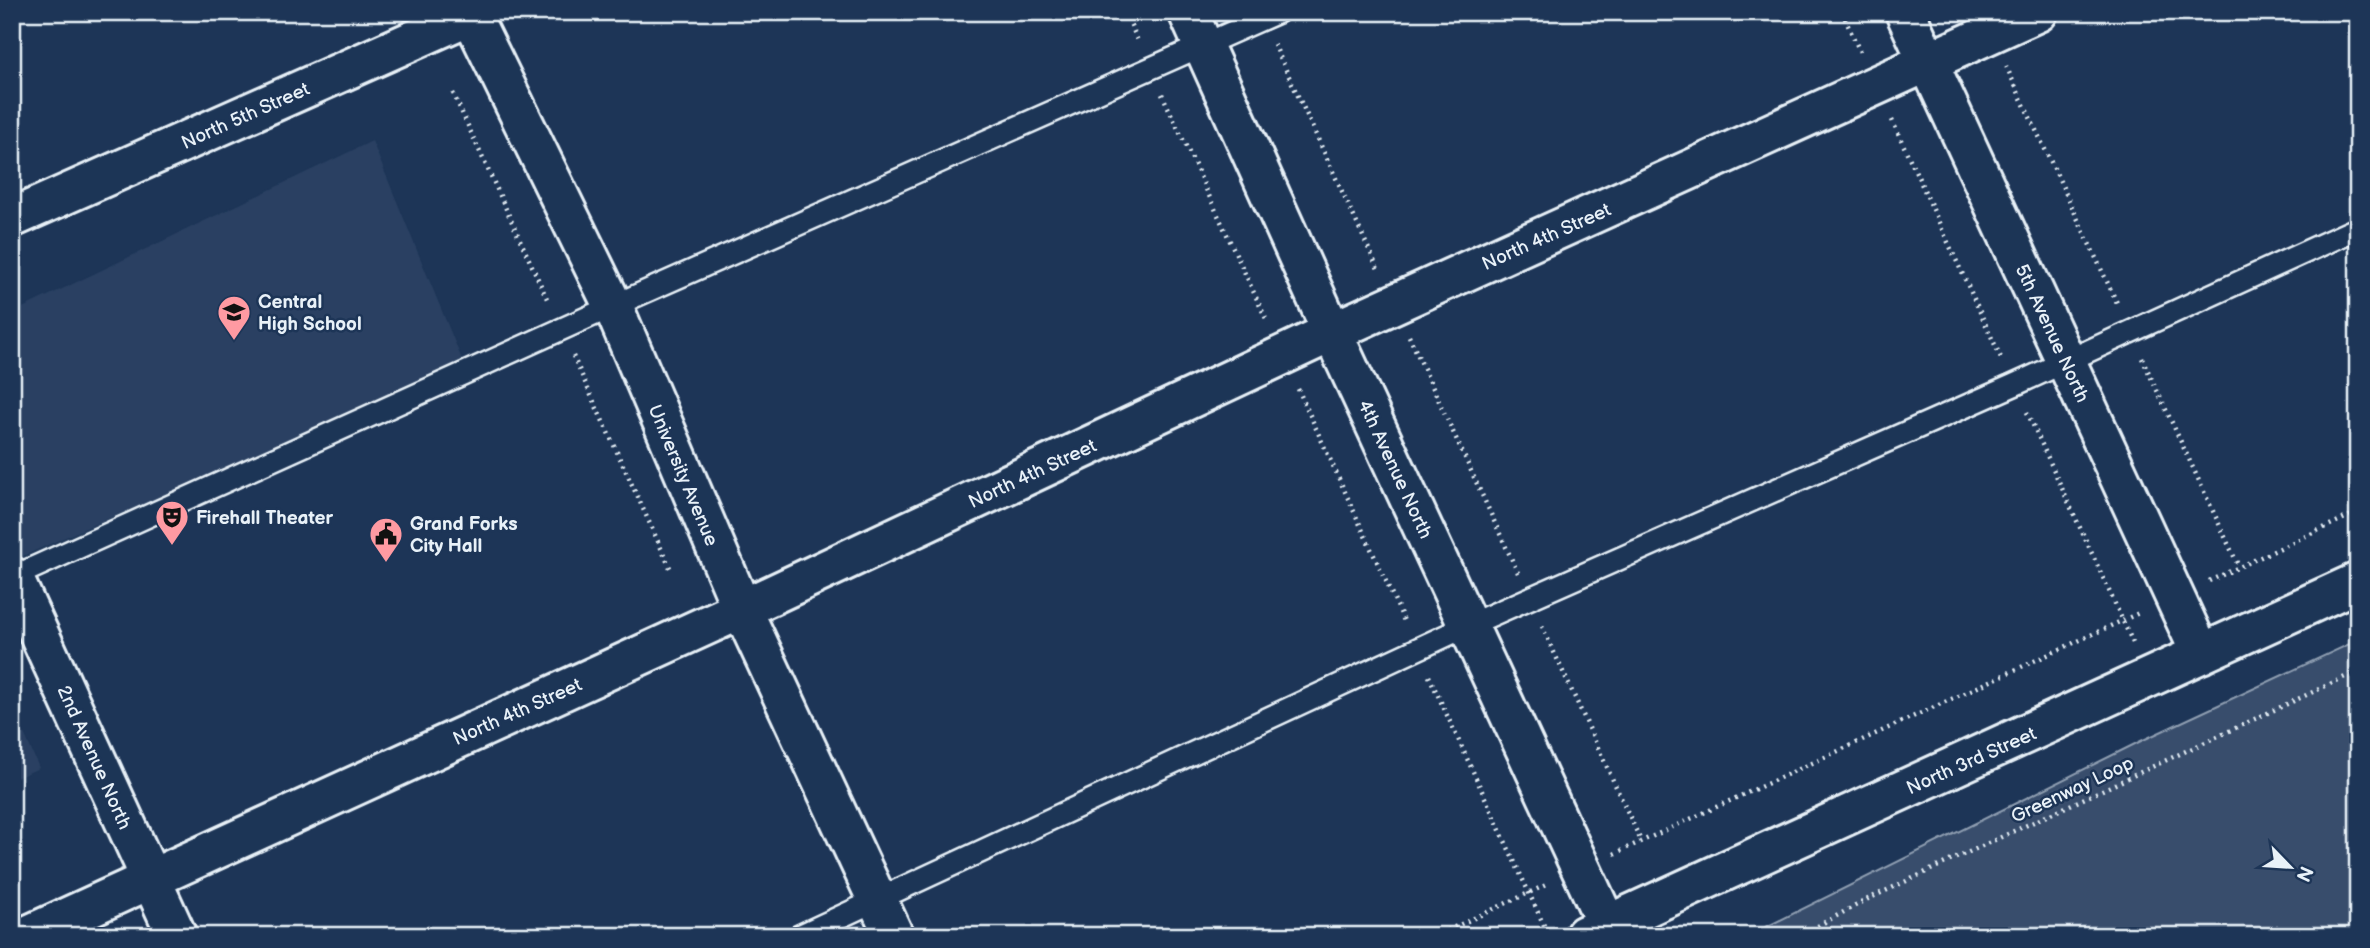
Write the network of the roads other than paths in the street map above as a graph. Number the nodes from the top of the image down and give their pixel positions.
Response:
1 (1905, 12) edge
2 (2038, 12) edge
3 (474, 14) edge
4 (1270, 16) edge
5 (1196, 29) edge
6 (1929, 63) junction
7 (12, 218) edge
8 (2358, 228) edge
9 (613, 306) junction
10 (1332, 332) junction
11 (2066, 361) junction
12 (13, 577) edge
13 (2358, 582) edge
14 (742, 609) junction
15 (1469, 625) junction
16 (2202, 654) junction
17 (149, 877) junction
18 (877, 900) junction
19 (1595, 930) edge
20 (26, 936) edge
21 (177, 936) edge
22 (799, 936) edge
23 (894, 936) edge

1 - 6 street, 5th Avenue North
2 - 6 street, North 4th Street
3 - 7 street, North 5th Street
3 - 9 street, University Avenue
4 - 5 lane
5 - 9 lane
5 - 10 street, 4th Avenue North
6 - 10 street, North 4th Street
6 - 11 street, 5th Avenue North
8 - 11 lane
9 - 12 lane
9 - 14 street, University Avenue
10 - 14 street, North 4th Street
10 - 15 street, 4th Avenue North
11 - 15 lane
11 - 16 street, 5th Avenue North
12 - 17 street, 2nd Avenue North
13 - 16 street, North 3rd Street
14 - 17 street, North 4th Street
14 - 18 street, University Avenue
15 - 18 lane
15 - 19 street, 4th Avenue North
16 - 19 street, North 3rd Street
17 - 20 street, North 4th Street
17 - 21 street, 2nd Avenue North
18 - 22 lane
18 - 23 street, University Avenue

